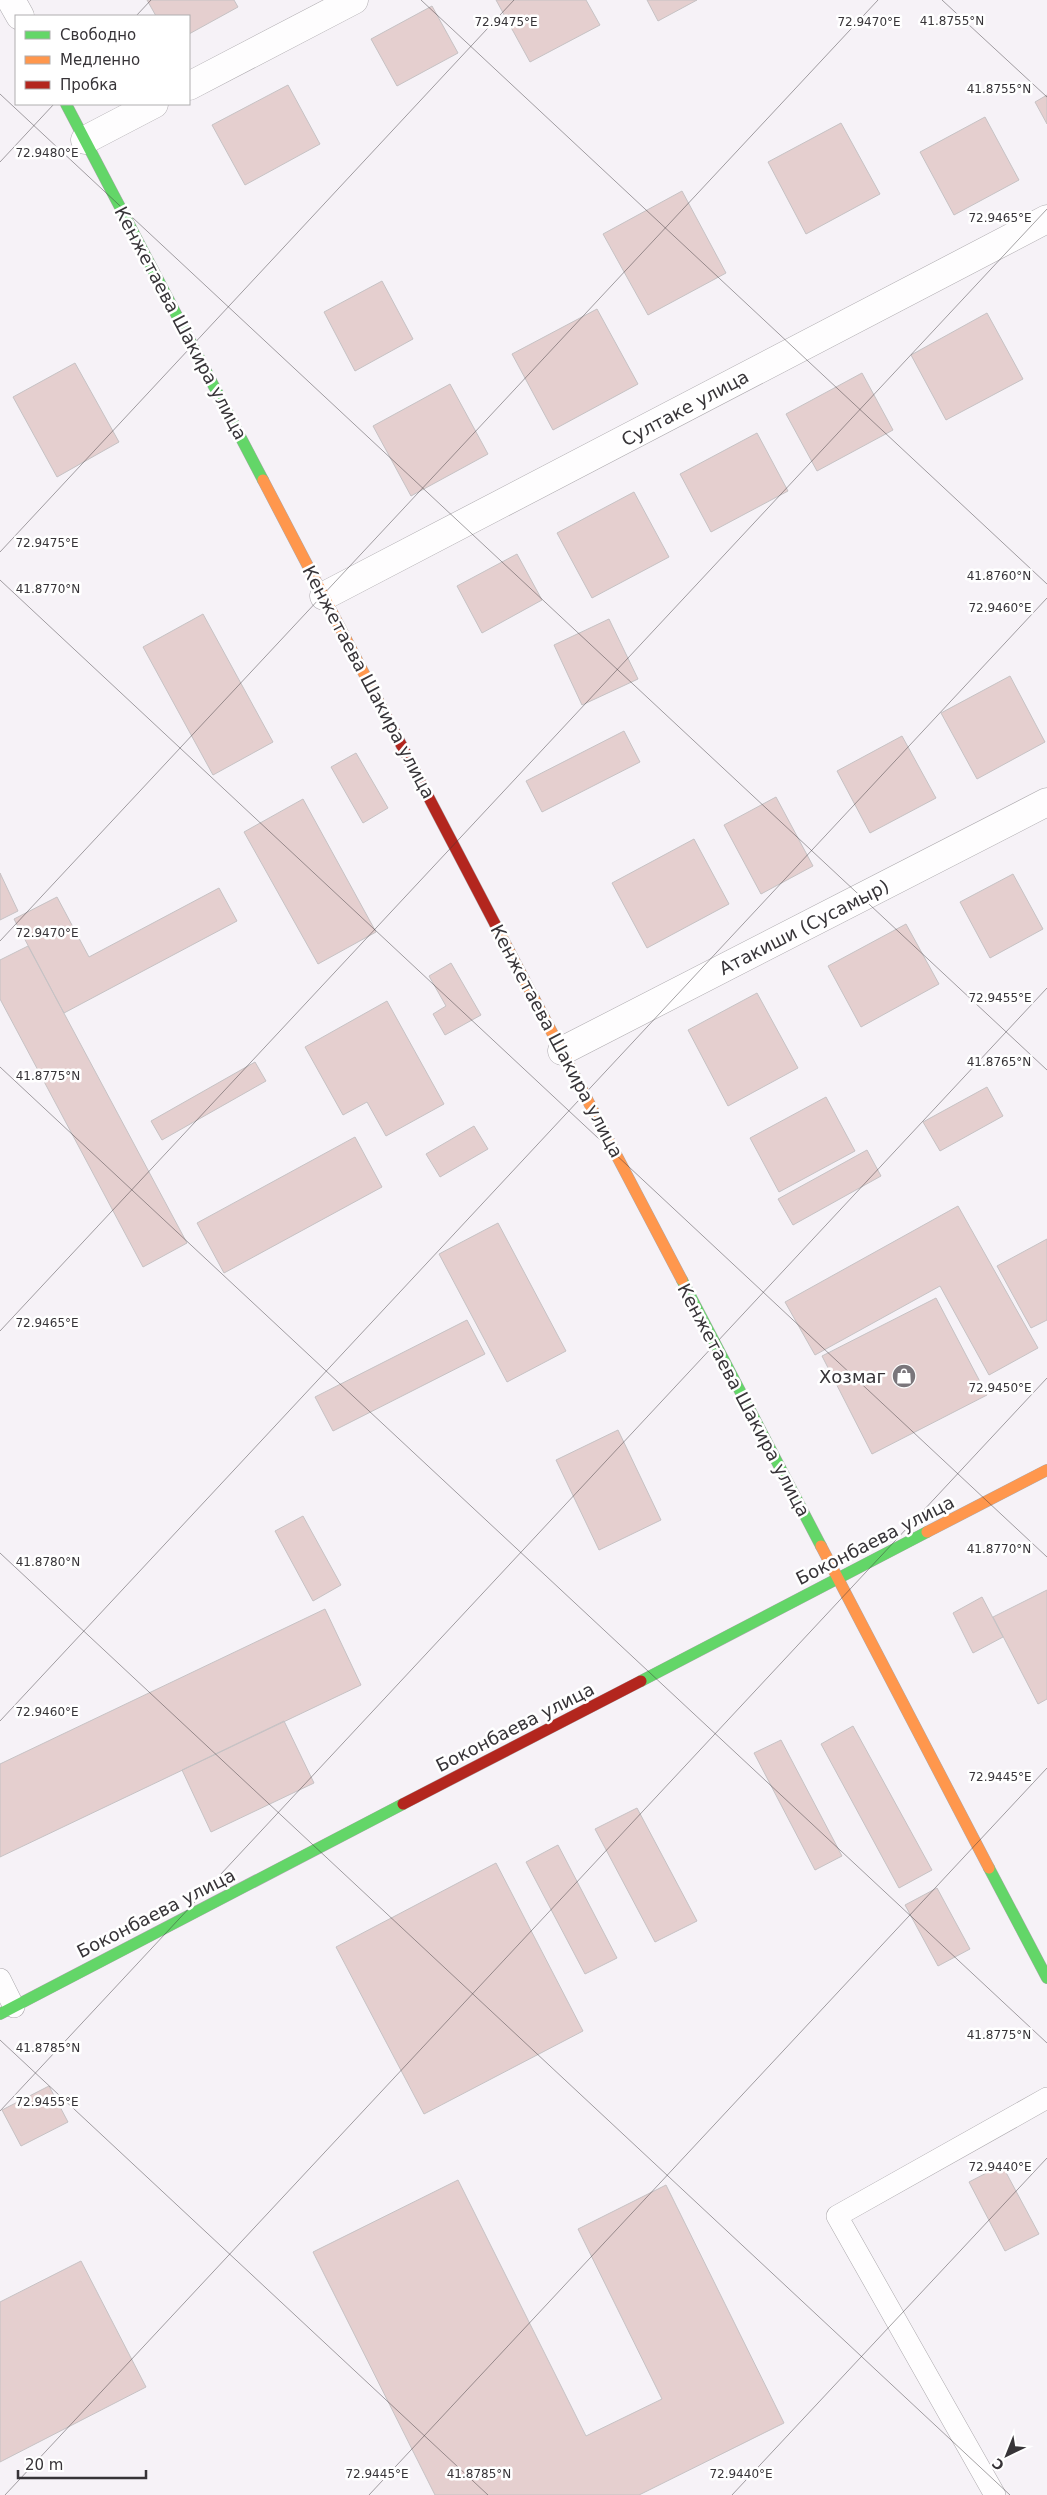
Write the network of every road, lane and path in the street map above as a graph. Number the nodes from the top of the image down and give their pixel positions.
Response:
1 (12, 0) edge
2 (354, 0) edge
3 (20, 15) edge
4 (190, 85) edge
5 (67, 105) edge
6 (152, 105) edge
7 (85, 140) junction
8 (1047, 219) edge
9 (324, 596) junction
10 (1047, 802) edge
11 (562, 1051) junction
12 (1047, 1470) edge
13 (838, 1579) junction
14 (1047, 1978) edge
15 (0, 1979) edge
16 (7, 2011) edge
17 (1047, 2098) edge
18 (995, 2495) edge

1 - 3 street
2 - 4 street
5 - 7 street, Кенжетаева Шакира улица
6 - 7 street
7 - 9 street, Кенжетаева Шакира улица
8 - 9 street, Султаке улица
9 - 11 street, Кенжетаева Шакира улица
10 - 11 street, Атакиши (Сусамыр)
11 - 13 street, Кенжетаева Шакира улица
12 - 13 street, Боконбаева улица
13 - 14 street, Кенжетаева Шакира улица
13 - 16 street, Боконбаева улица
15 - 16 lane
17 - 18 lane

